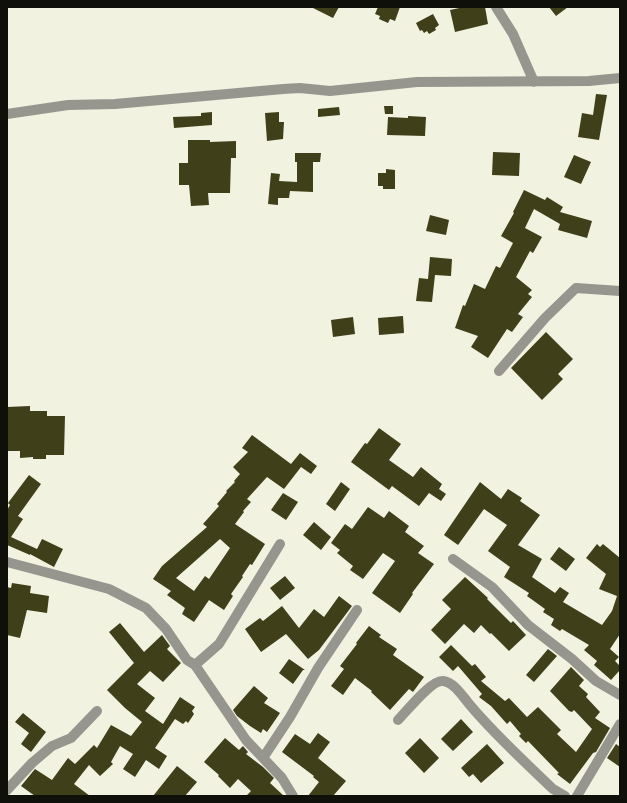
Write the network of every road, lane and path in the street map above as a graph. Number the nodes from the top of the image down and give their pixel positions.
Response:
1 (496, 7) edge
2 (620, 78) edge
3 (534, 82) junction
4 (7, 114) edge
5 (620, 291) edge
6 (499, 371) dead end
7 (280, 544) dead end
8 (453, 559) dead end
9 (7, 562) edge
10 (357, 610) dead end
11 (195, 665) junction
12 (620, 696) edge
13 (97, 711) dead end
14 (398, 720) dead end
15 (620, 724) edge
16 (263, 758) junction
17 (7, 790) edge
18 (293, 796) edge
19 (565, 796) edge
20 (577, 796) edge

1 - 3 street
2 - 3 street
3 - 4 street
5 - 6 street
7 - 11 street
8 - 12 street
9 - 11 street
10 - 16 street
11 - 16 street
13 - 17 street
14 - 19 street
15 - 20 street
16 - 18 street

